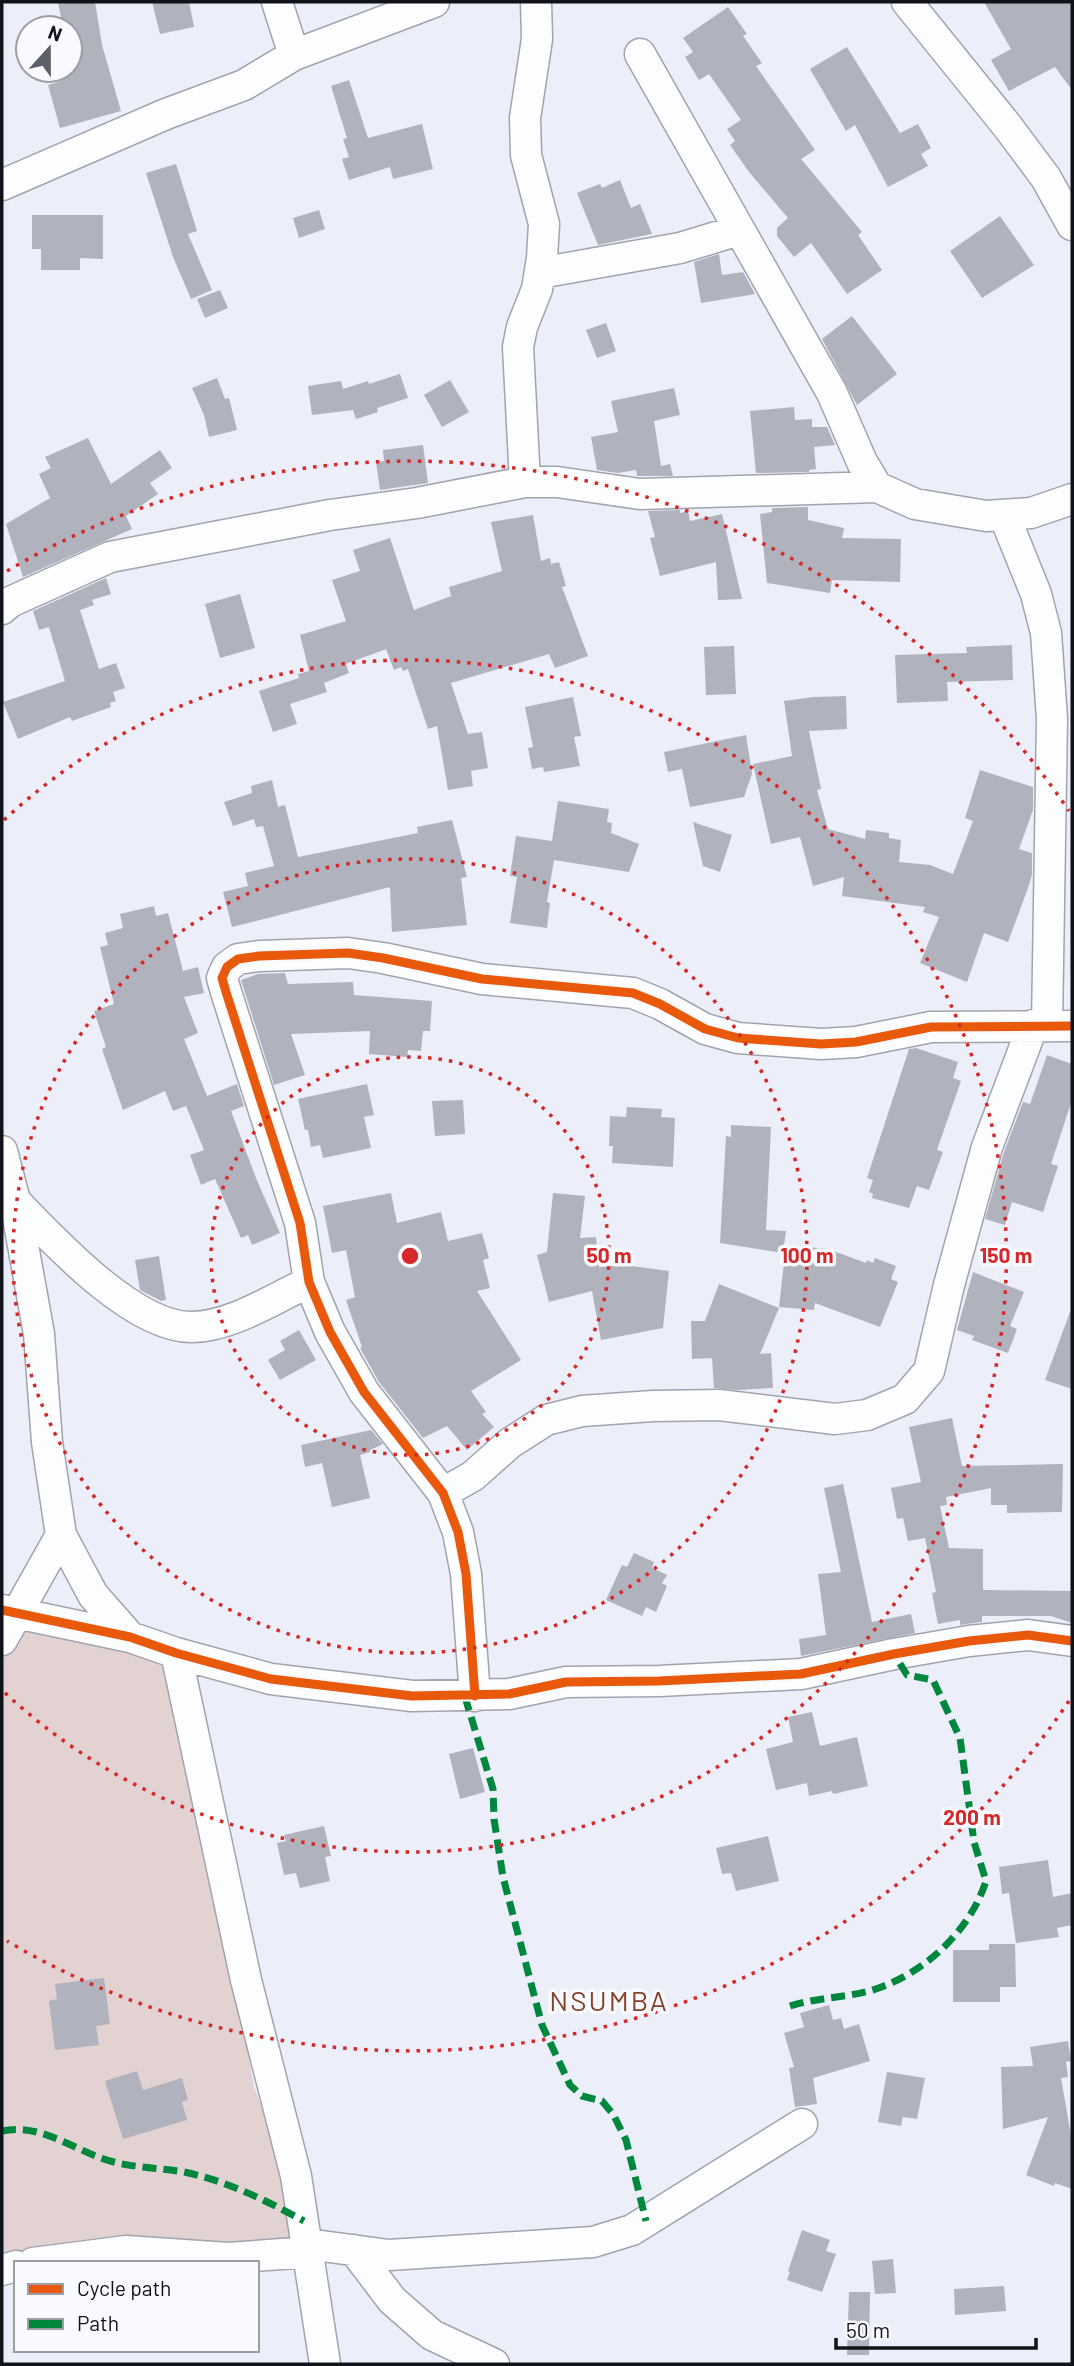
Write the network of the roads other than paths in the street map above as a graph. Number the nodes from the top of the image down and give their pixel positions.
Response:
1 (277, 2) edge
2 (434, 2) edge
3 (536, 2) edge
4 (907, 2) edge
5 (640, 54) dead end
6 (294, 55) junction
7 (2, 185) edge
8 (1072, 225) edge
9 (739, 230) junction
10 (540, 273) junction
11 (525, 482) junction
12 (877, 487) junction
13 (1072, 499) edge
14 (1004, 515) junction
15 (2, 609) edge
16 (1051, 1025) edge
17 (2, 1151) edge
18 (8, 1204) edge
19 (309, 1282) junction
20 (443, 1493) junction
21 (61, 1535) junction
22 (6, 1621) edge
23 (130, 1637) junction
24 (1072, 1641) edge
25 (176, 1653) junction
26 (475, 1696) junction
27 (802, 2124) dead end
28 (308, 2248) junction
29 (354, 2250) junction
30 (48, 2261) edge
31 (325, 2364) edge
32 (494, 2364) edge

1 - 6 street
2 - 6 street
3 - 10 street
4 - 8 street
5 - 9 street
6 - 7 street
9 - 10 street
9 - 12 street
10 - 11 street
11 - 12 street
11 - 15 street
12 - 14 street
13 - 14 street
14 - 16 street
16 - 19 street
16 - 20 street
17 - 18 street
18 - 19 street
18 - 21 street
19 - 20 street
20 - 26 street
21 - 22 street
21 - 23 street
22 - 23 street
23 - 25 street
24 - 26 street
25 - 26 street
25 - 28 street
27 - 29 street
28 - 29 street
28 - 30 street
28 - 31 street
29 - 32 street

